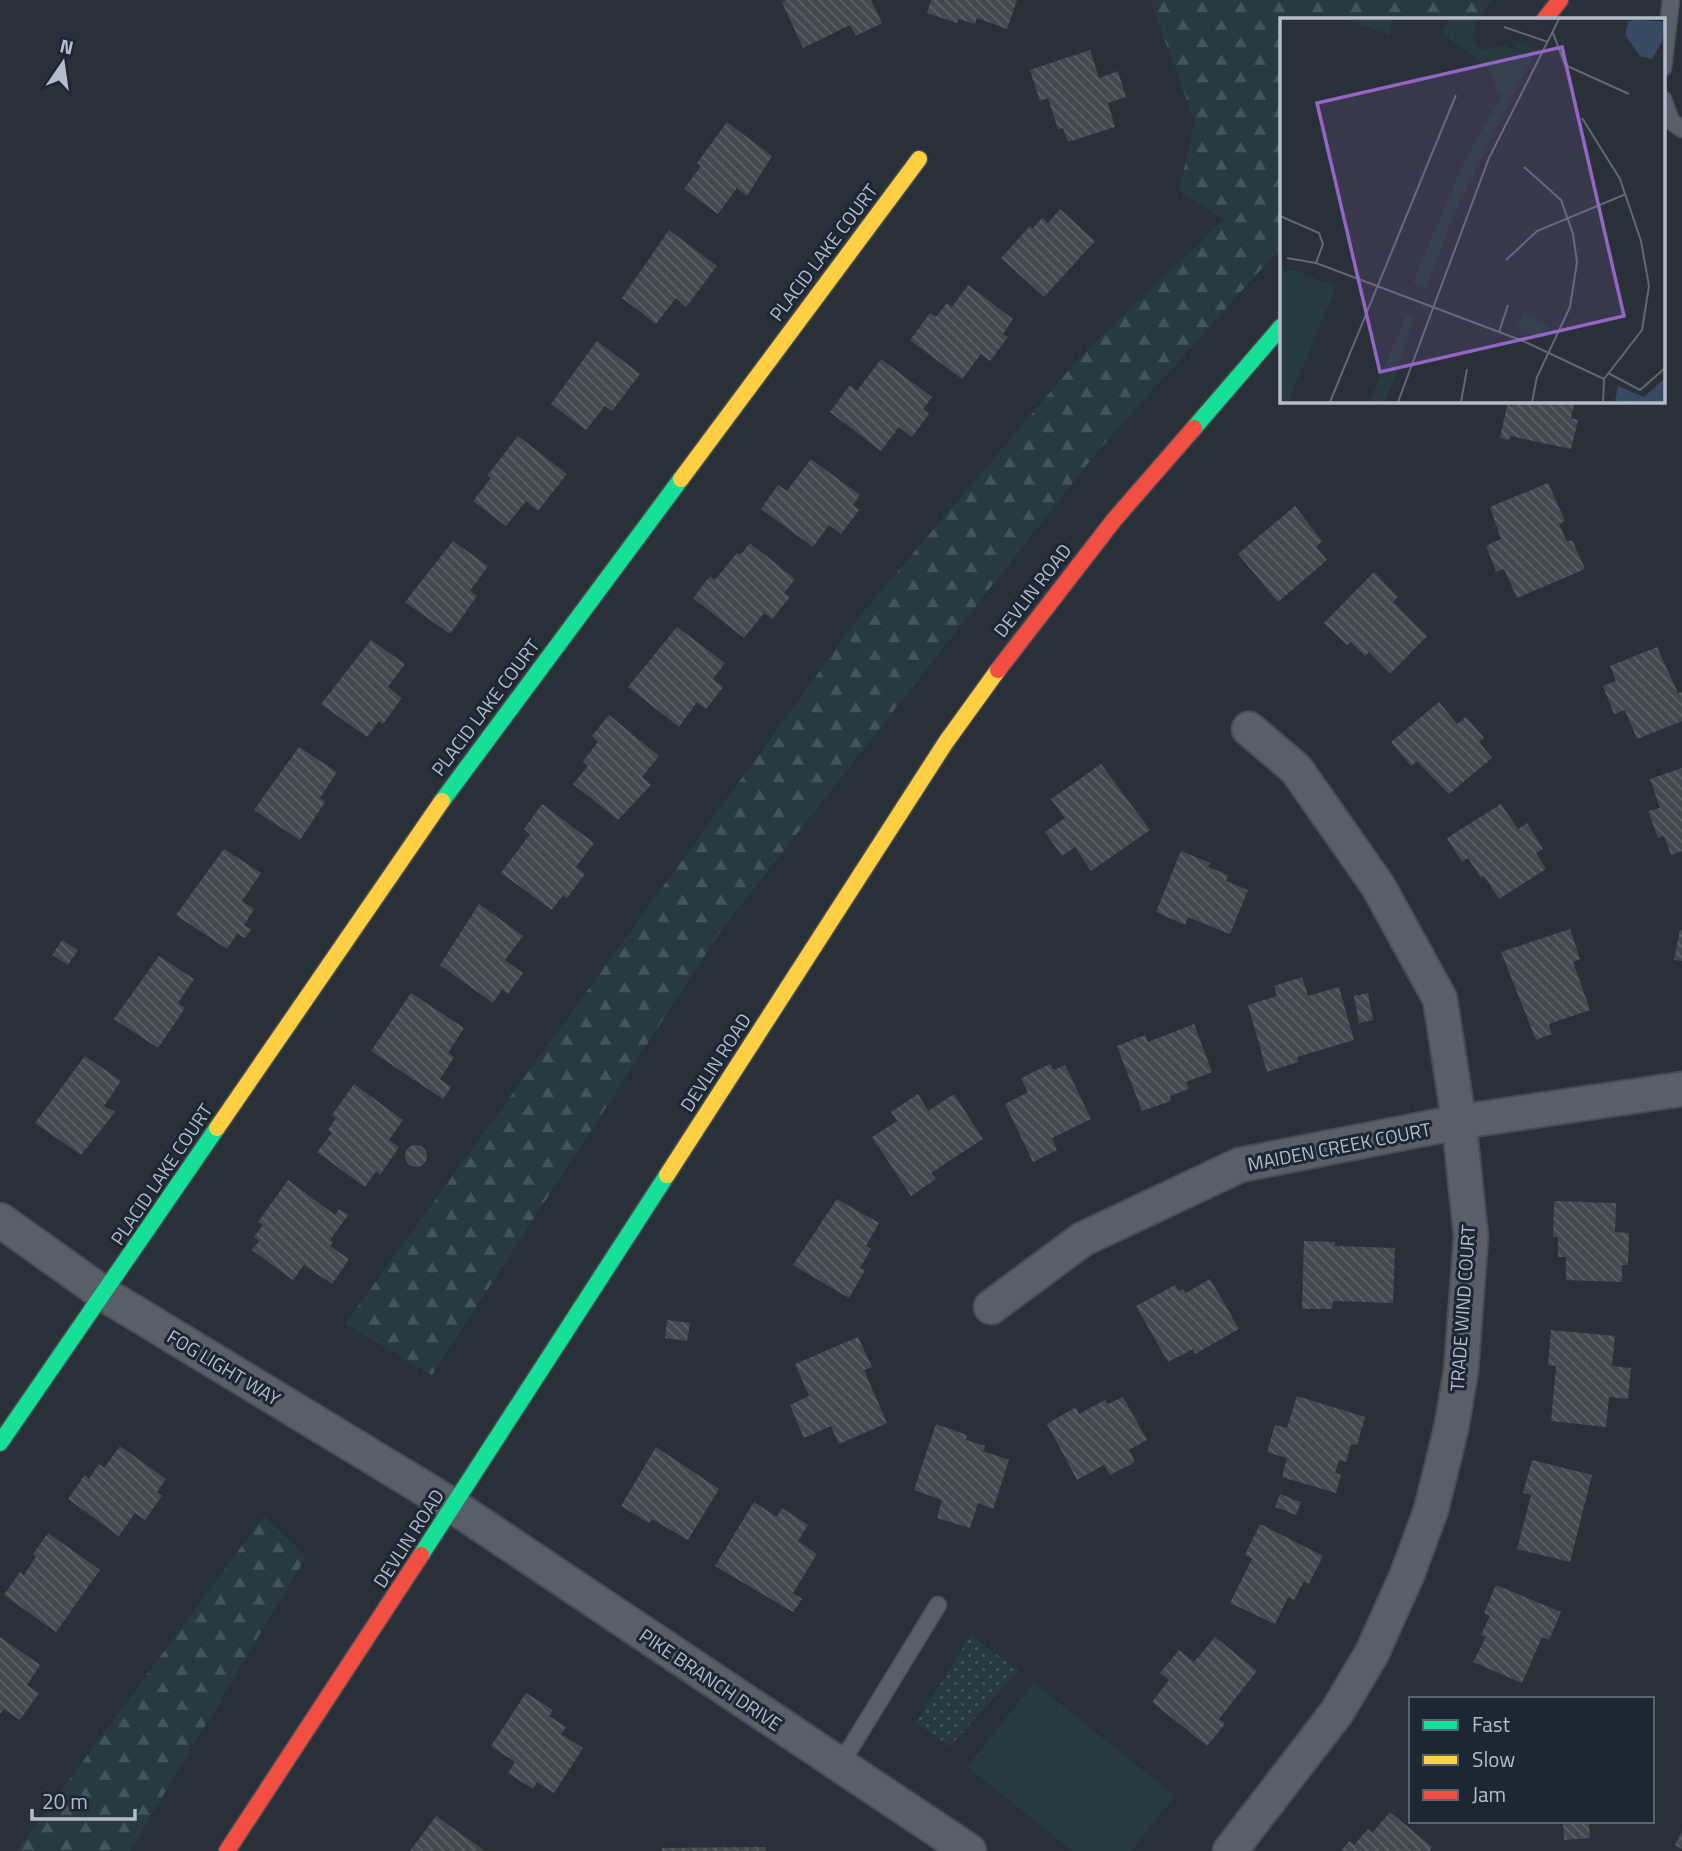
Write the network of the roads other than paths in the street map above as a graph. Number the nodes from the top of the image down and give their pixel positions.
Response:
1 (1560, 0) edge
2 (1671, 0) edge
3 (1546, 18) edge
4 (1664, 60) edge
5 (1664, 102) edge
6 (1682, 128) edge
7 (919, 159) dead end
8 (1280, 328) edge
9 (1249, 729) dead end
10 (1682, 1089) edge
11 (1459, 1122) junction
12 (0, 1220) edge
13 (104, 1294) junction
14 (991, 1307) dead end
15 (0, 1443) edge
16 (453, 1506) junction
17 (938, 1605) dead end
18 (840, 1765) junction
19 (227, 1851) edge
20 (969, 1851) edge
21 (1230, 1851) edge

1 - 3 main road
2 - 4 lane
5 - 6 lane
7 - 13 main road, PLACID LAKE COURT
8 - 16 main road, DEVLIN ROAD
9 - 11 street, TRADE WIND COURT
10 - 11 street, MAIDEN CREEK COURT
11 - 14 street, MAIDEN CREEK COURT
11 - 21 street, TRADE WIND COURT
12 - 13 street, FOG LIGHT WAY
13 - 15 main road, PLACID LAKE COURT
13 - 16 street, FOG LIGHT WAY
16 - 18 street, PIKE BRANCH DRIVE
16 - 19 main road, DEVLIN ROAD
17 - 18 lane
18 - 20 street, PIKE BRANCH DRIVE

